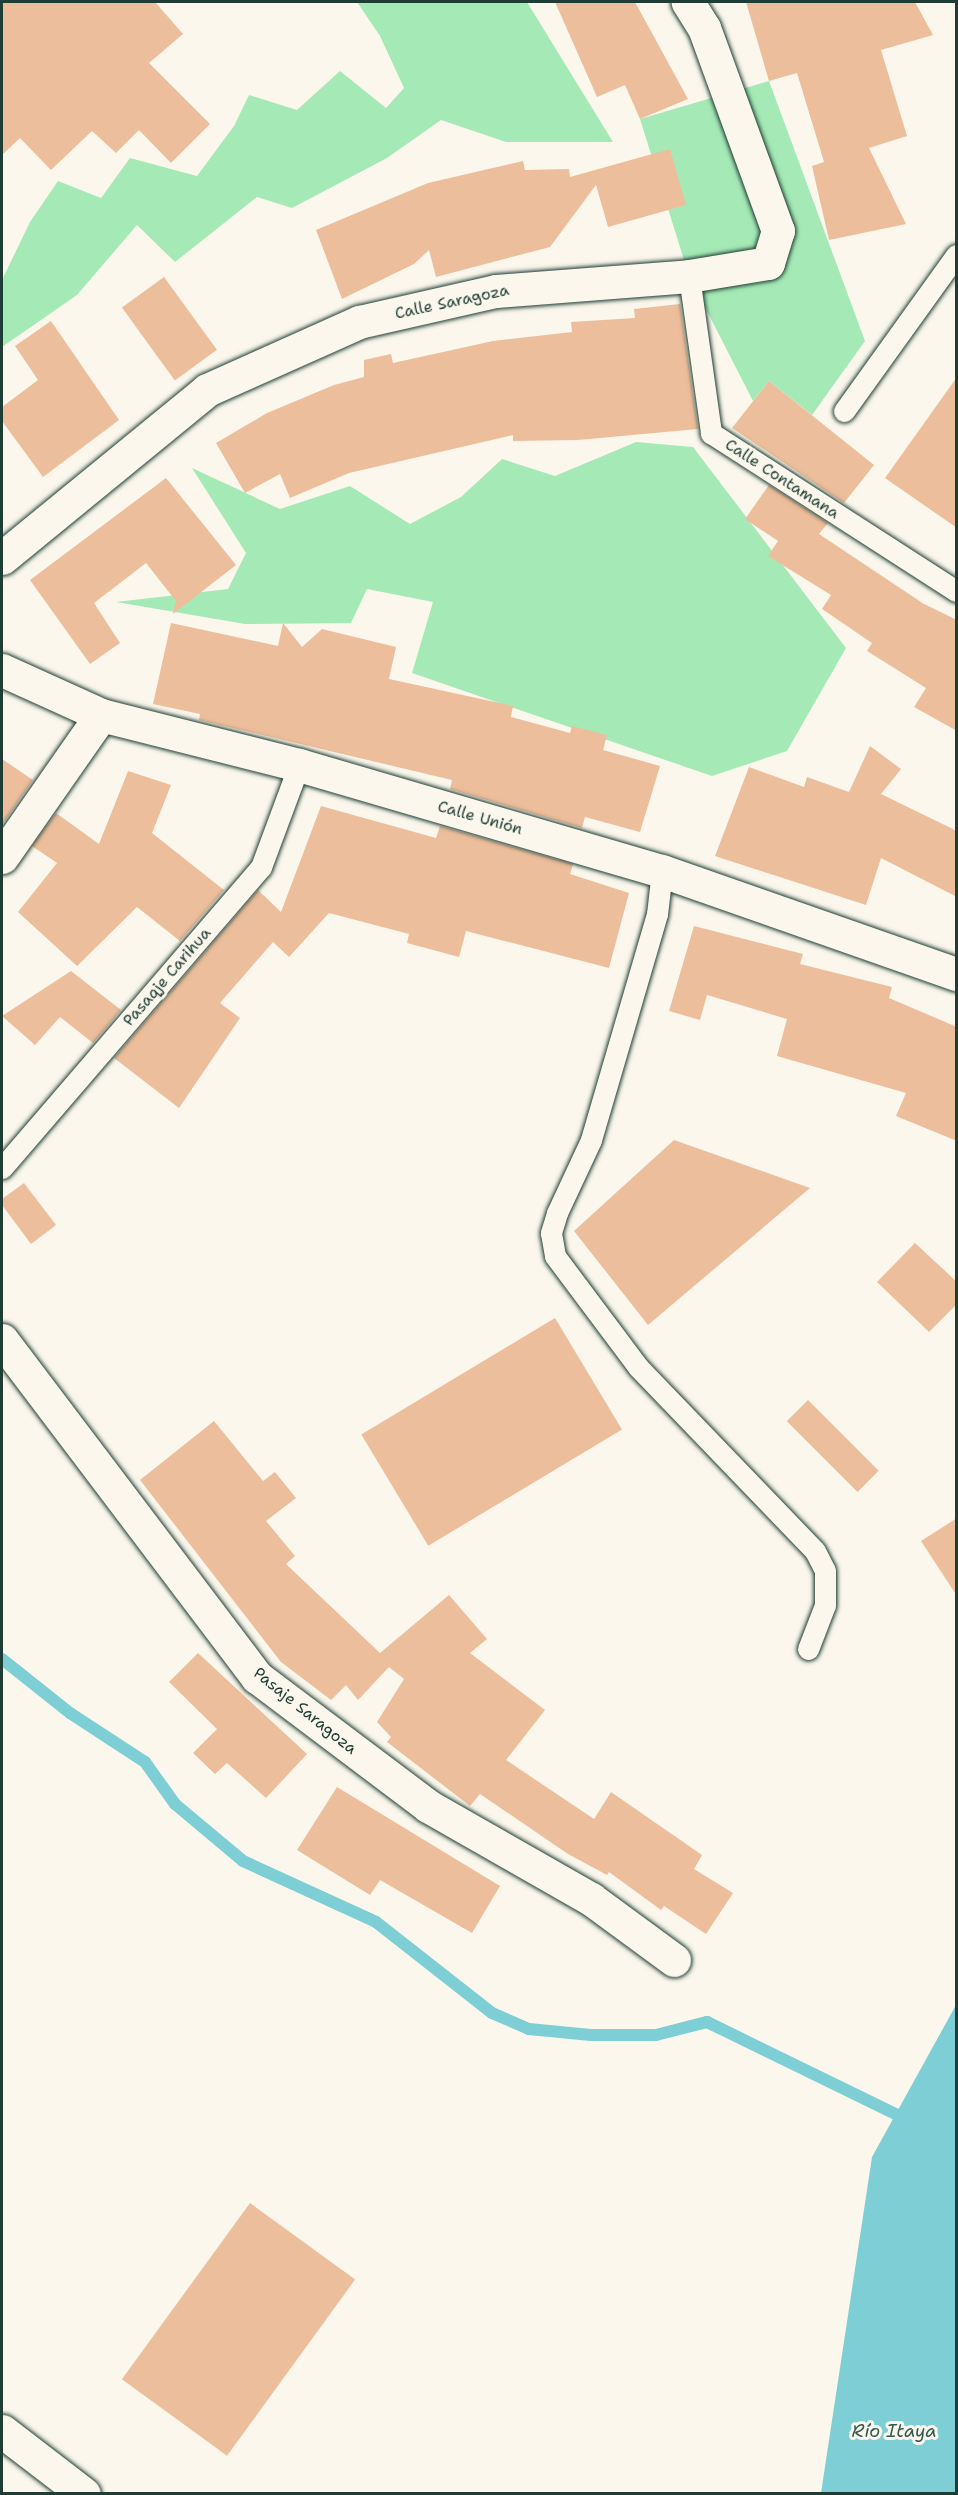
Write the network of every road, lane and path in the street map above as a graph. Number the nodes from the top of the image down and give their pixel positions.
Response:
1 (688, 2) edge
2 (957, 255) edge
3 (689, 276) junction
4 (844, 411) dead end
5 (2, 558) edge
6 (957, 591) edge
7 (2, 670) edge
8 (101, 715) junction
9 (299, 765) junction
10 (2, 857) edge
11 (662, 871) junction
12 (957, 974) edge
13 (2, 1168) edge
14 (2, 1340) edge
15 (808, 1649) dead end
16 (674, 1960) dead end
17 (2, 2431) edge
18 (84, 2493) edge

1 - 3 street, Calle Saragoza
2 - 4 lane
3 - 5 street, Calle Saragoza
3 - 6 lane, Calle Contamana
7 - 8 street, Calle Unión
8 - 9 street, Calle Unión
8 - 10 street
9 - 11 street, Calle Unión
9 - 13 lane, Pasaqje Carihua
11 - 12 street, Calle Unión
11 - 15 lane
14 - 16 street, Pasaje Saragoza
17 - 18 street

